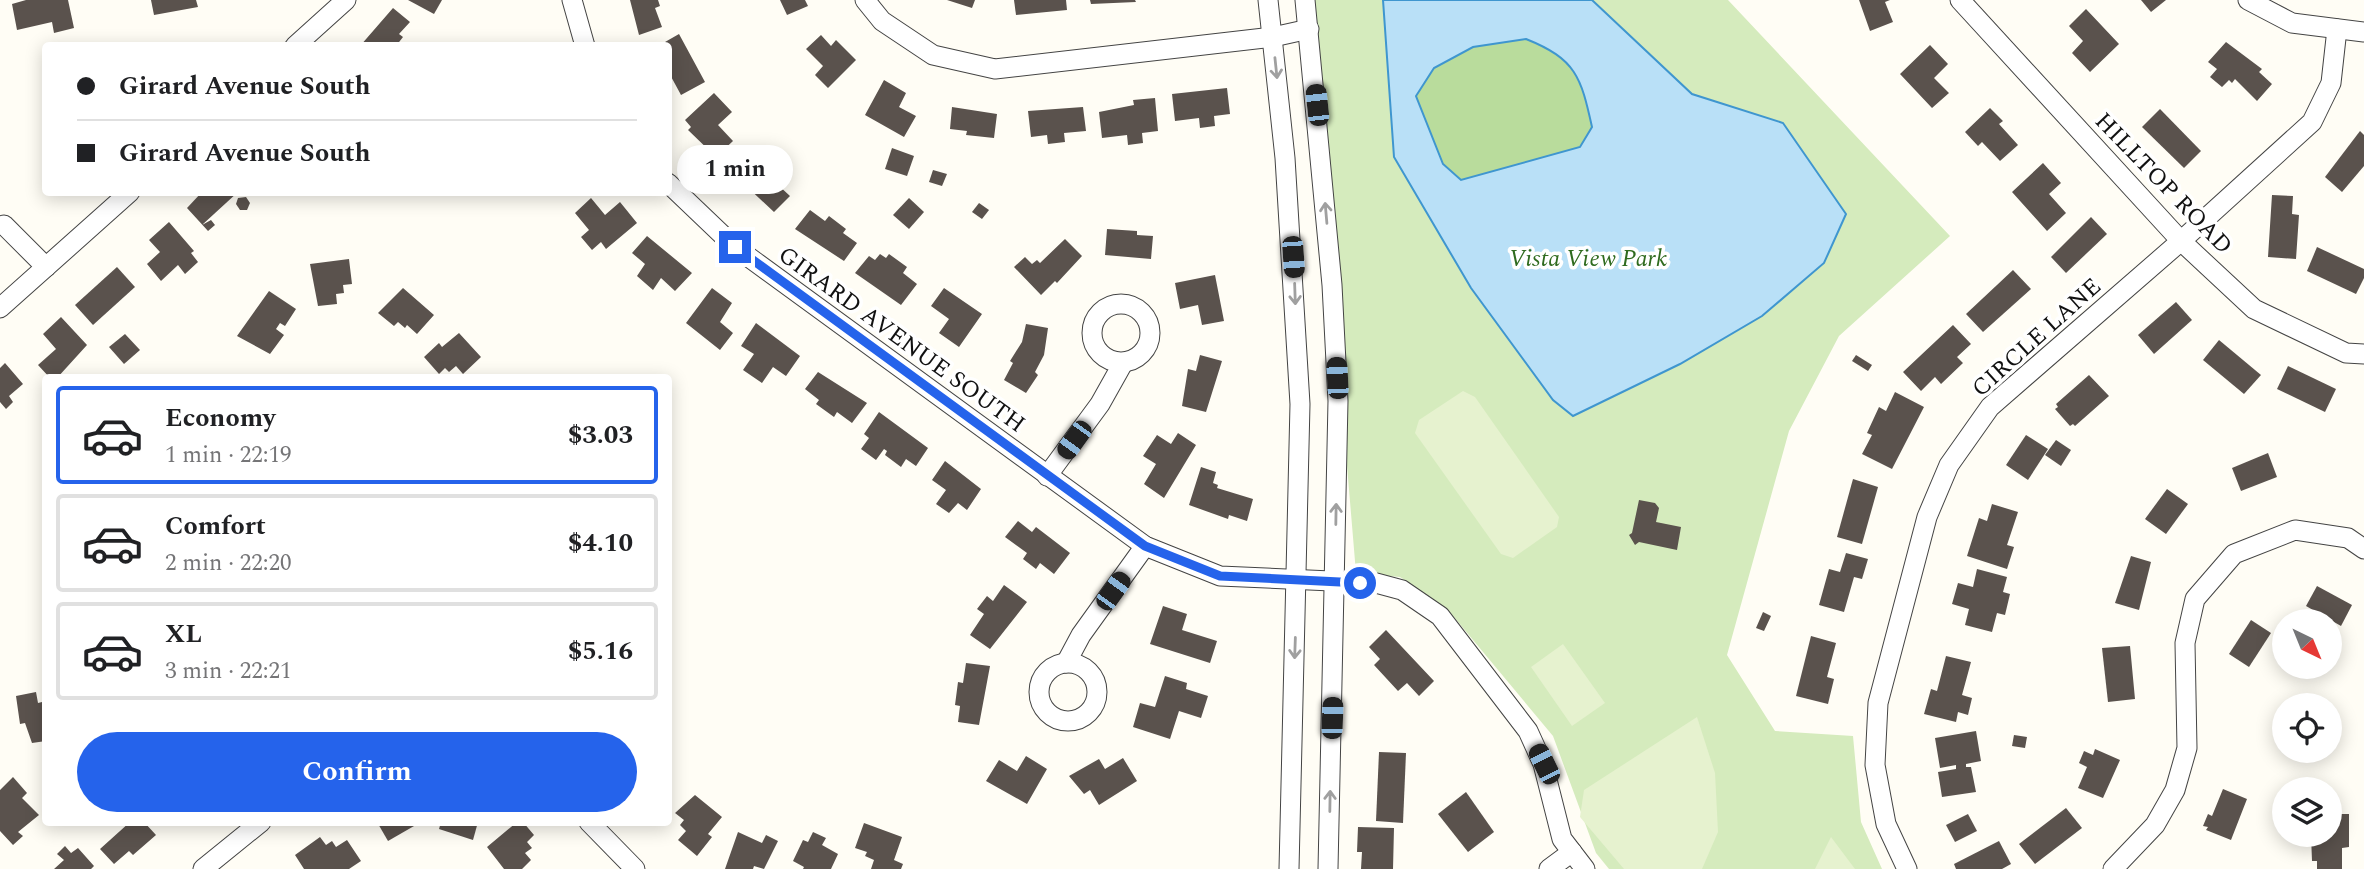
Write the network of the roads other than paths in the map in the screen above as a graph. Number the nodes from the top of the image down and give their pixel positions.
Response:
1 (346, 0) edge
2 (572, 0) edge
3 (864, 0) edge
4 (1268, 0) edge
5 (1305, 0) edge
6 (1960, 0) edge
7 (2248, 0) edge
8 (1309, 29) junction
9 (2337, 29) junction
10 (2364, 32) edge
11 (1273, 37) junction
12 (299, 42) edge
13 (584, 42) edge
14 (672, 187) edge
15 (126, 196) edge
16 (4, 225) dead end
17 (2181, 241) junction
18 (46, 267) junction
19 (0, 308) edge
20 (2364, 354) edge
21 (1123, 363) dead end
22 (1047, 476) junction
23 (1145, 546) junction
24 (2364, 549) edge
25 (1297, 580) junction
26 (1336, 582) junction
27 (1066, 663) dead end
28 (256, 826) edge
29 (593, 826) edge
30 (1572, 852) junction
31 (203, 869) edge
32 (635, 869) edge
33 (1289, 869) edge
34 (1328, 869) edge
35 (1549, 869) edge
36 (1585, 869) edge
37 (1907, 869) edge
38 (2113, 869) edge

1 - 12 street
2 - 13 street
3 - 11 street
4 - 11 street
5 - 8 street
6 - 17 street, HILLTOP ROAD
7 - 9 street
8 - 11 street
26 -> 8 street
9 - 10 street
9 - 17 street, CIRCLE LANE
11 -> 25 street
14 - 22 street, GIRARD AVENUE SOUTH
15 - 18 street
16 - 18 street
17 - 20 street, HILLTOP ROAD
17 - 37 street, CIRCLE LANE
18 - 19 street
21 - 22 street
22 - 23 street, GIRARD AVENUE SOUTH
23 - 25 street, GIRARD AVENUE SOUTH
23 - 27 street
24 - 38 street
25 - 26 street, GIRARD AVENUE SOUTH
25 -> 33 street
26 - 30 street, GIRARD AVENUE SOUTH
34 -> 26 street
28 - 31 street
29 - 32 street
30 - 35 street
30 - 36 street, GIRARD AVENUE SOUTH

